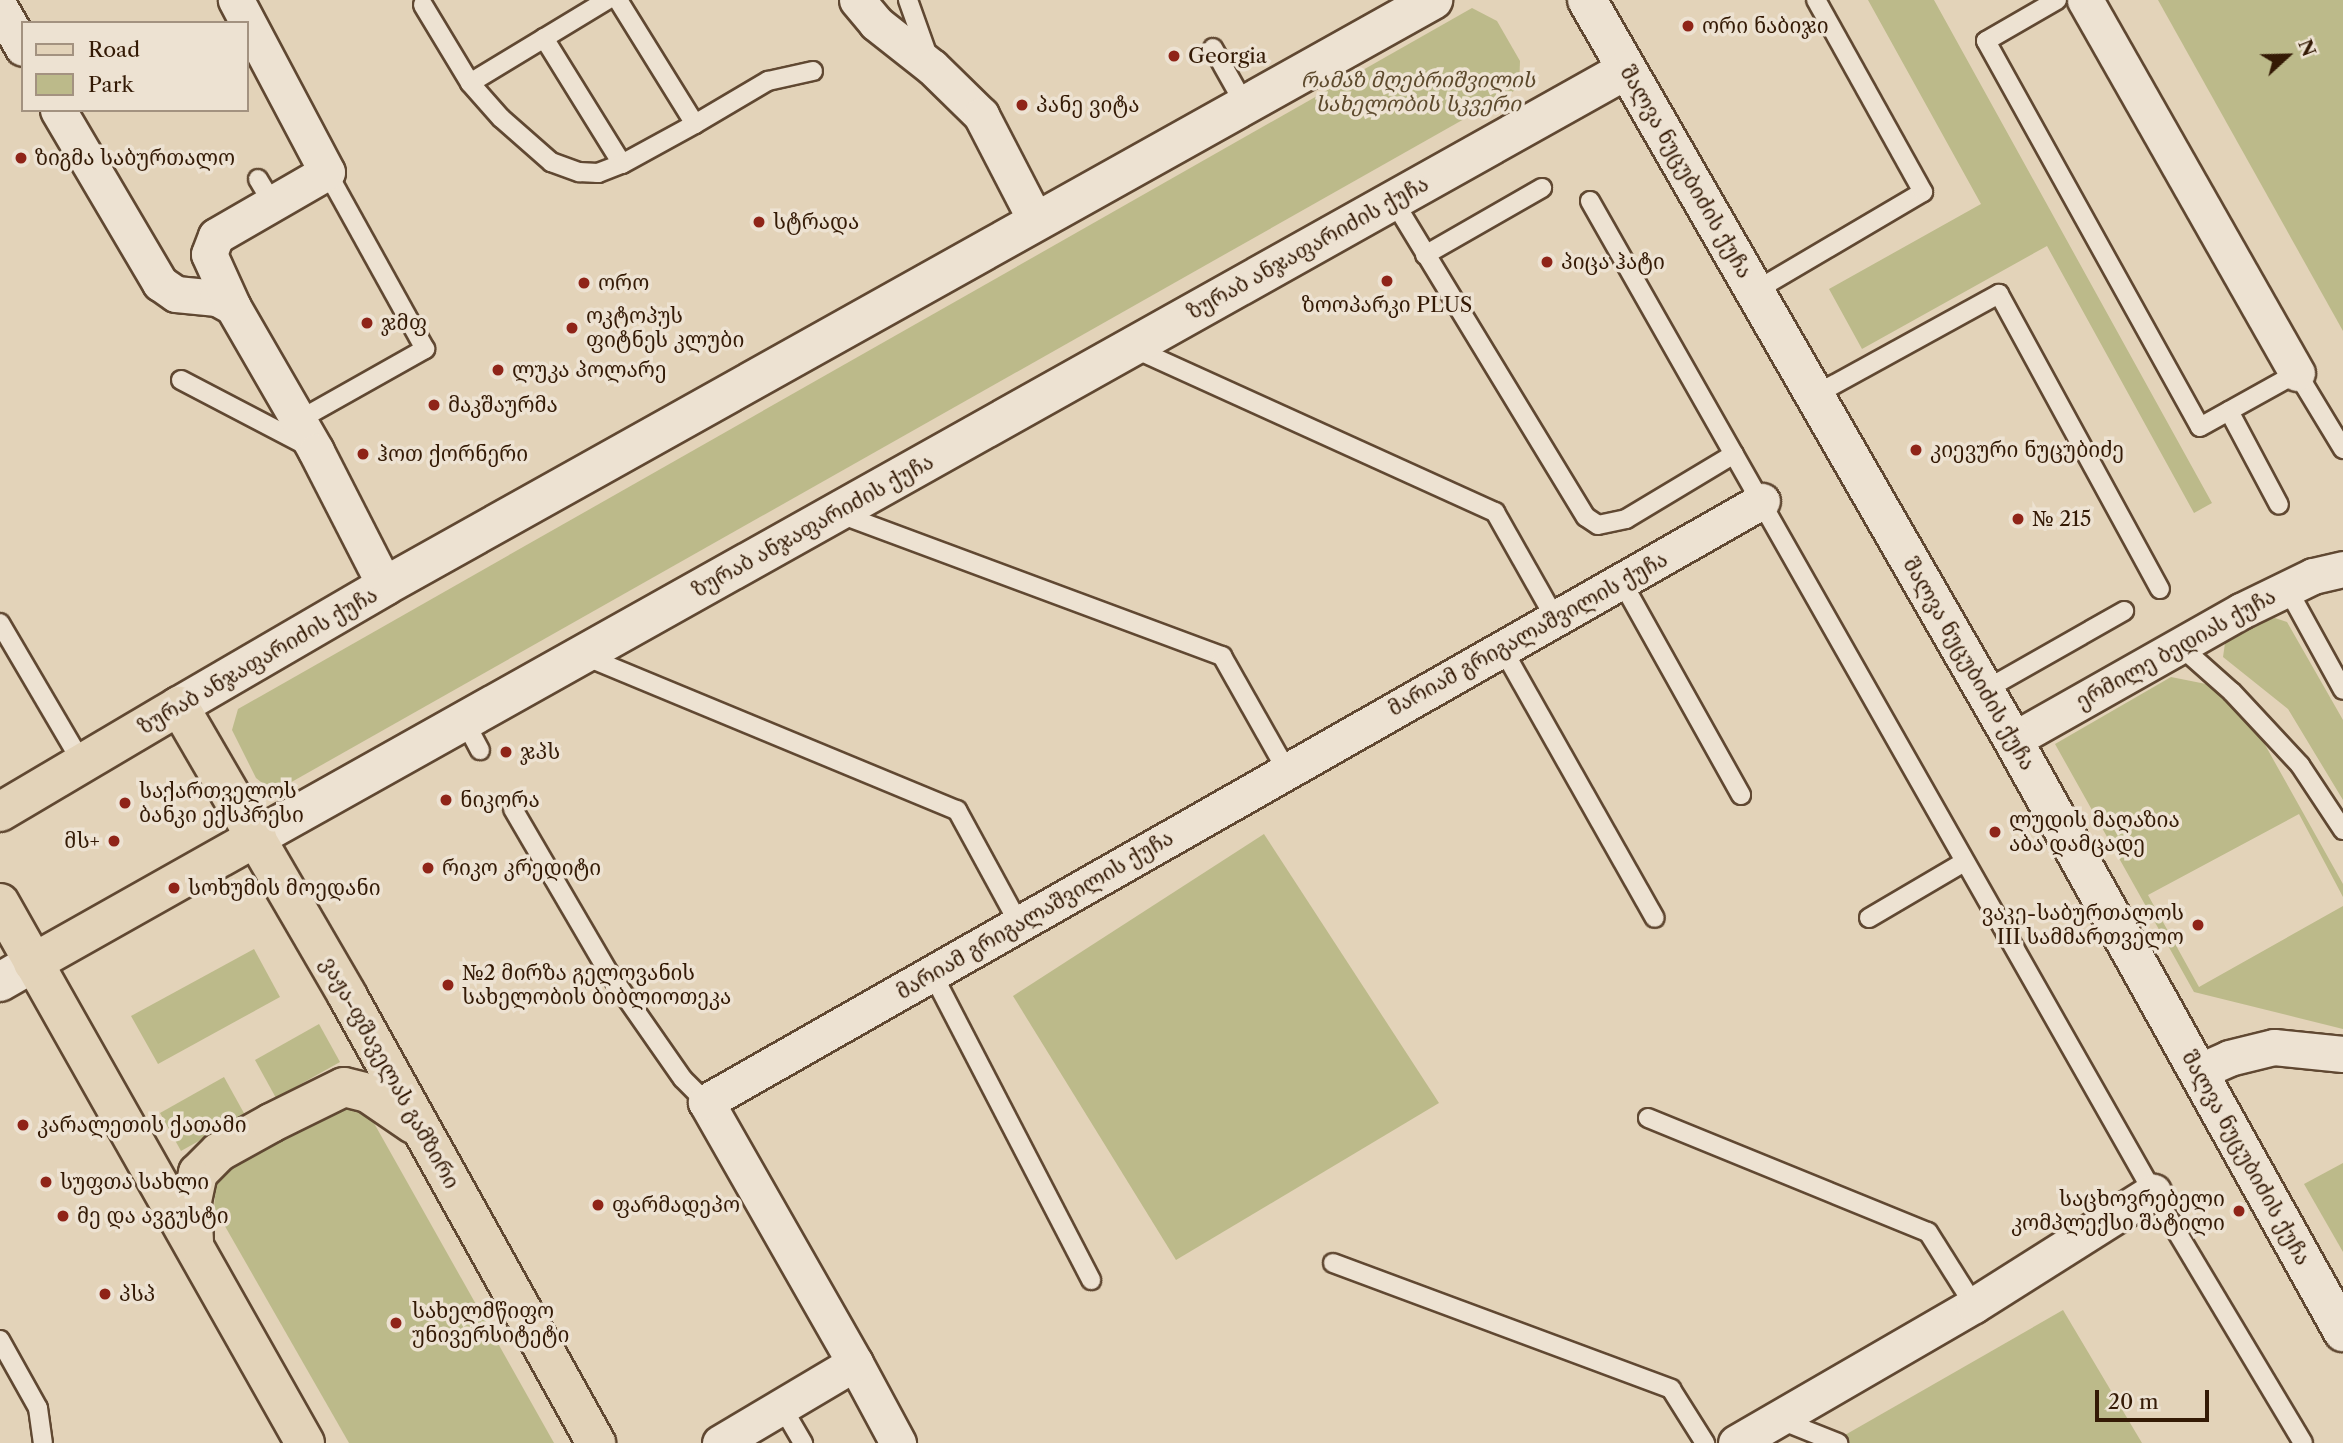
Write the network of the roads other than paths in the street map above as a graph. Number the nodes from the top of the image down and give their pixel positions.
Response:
1 (236, 0) edge
2 (607, 0) edge
3 (618, 0) edge
4 (857, 0) edge
5 (908, 0) edge
6 (1433, 0) edge
7 (1587, 0) edge
8 (1816, 0) edge
9 (2057, 0) edge
10 (2085, 0) edge
11 (424, 2) edge
12 (0, 8) edge
13 (247, 21) edge
14 (248, 23) edge
15 (544, 38) junction
16 (21, 45) edge
17 (1213, 48) dead end
18 (932, 67) junction
19 (1626, 70) junction
20 (813, 71) dead end
21 (470, 83) junction
22 (1245, 105) junction
23 (59, 112) edge
24 (695, 124) junction
25 (622, 164) junction
26 (327, 172) junction
27 (1542, 188) dead end
28 (1393, 201) junction
29 (1590, 201) dead end
30 (1036, 221) junction
31 (1425, 255) junction
32 (1755, 291) junction
33 (233, 307) junction
34 (1131, 347) junction
35 (2297, 373) junction
36 (181, 380) dead end
37 (1815, 395) junction
38 (2229, 411) junction
39 (299, 421) junction
40 (2343, 449) edge
41 (316, 451) junction
42 (1734, 454) junction
43 (1762, 501) junction
44 (2279, 505) dead end
45 (837, 512) junction
46 (2343, 569) edge
47 (1622, 582) junction
48 (385, 586) junction
49 (2287, 588) junction
50 (2160, 589) dead end
51 (2123, 611) dead end
52 (1555, 618) junction
53 (0, 623) edge
54 (2179, 645) junction
55 (1502, 648) junction
56 (582, 655) junction
57 (2343, 690) edge
58 (1985, 691) junction
59 (179, 706) junction
60 (2013, 740) junction
61 (82, 764) junction
62 (1287, 771) junction
63 (1741, 795) dead end
64 (513, 809) dead end
65 (0, 812) edge
66 (2343, 830) edge
67 (257, 838) junction
68 (1964, 862) junction
69 (0, 903) edge
70 (1655, 918) dead end
71 (1869, 918) dead end
72 (1018, 922) junction
73 (33, 963) junction
74 (932, 973) junction
75 (0, 982) edge
76 (2343, 1054) edge
77 (2198, 1072) junction
78 (706, 1102) junction
79 (1647, 1118) dead end
80 (420, 1129) junction
81 (2153, 1192) junction
82 (194, 1247) junction
83 (1333, 1263) dead end
84 (1091, 1280) dead end
85 (1974, 1305) junction
86 (2343, 1332) edge
87 (0, 1340) edge
88 (5, 1357) edge
89 (855, 1363) junction
90 (782, 1407) junction
91 (1778, 1419) junction
92 (43, 1443) edge
93 (305, 1443) edge
94 (596, 1443) edge
95 (720, 1443) edge
96 (803, 1443) edge
97 (898, 1443) edge
98 (1705, 1443) edge
99 (1736, 1443) edge
100 (1838, 1443) edge
101 (2302, 1443) edge

1 - 13 street
2 - 15 lane
3 - 24 lane
4 - 18 street
5 - 18 lane
6 - 22 main road, ზურაბ ანჯაფარიძის ქუჩა
7 - 19 main road, შალვა ნუცუბიძის ქუჩა
8 - 32 lane
9 - 38 lane
10 - 35 street
11 - 21 lane
12 - 16 street
14 - 26 street
15 - 21 lane
15 - 25 lane
17 - 22 lane
18 - 30 street
19 - 28 main road, ზურაბ ანჯაფარიძის ქუჩა
19 - 32 main road, შალვა ნუცუბიძის ქუჩა
20 - 24 lane
21 - 25 lane
22 - 30 main road, ზურაბ ანჯაფარიძის ქუჩა
23 - 33 street
24 - 25 lane
26 - 33 street
26 - 39 lane
27 - 31 lane
28 - 31 lane
28 - 34 main road, ზურაბ ანჯაფარიძის ქუჩა
29 - 42 lane
30 - 48 main road, ზურაბ ანჯაფარიძის ქუჩა
31 - 42 lane
32 - 37 main road, შალვა ნუცუბიძის ქუჩა
33 - 39 street
34 - 45 main road, ზურაბ ანჯაფარიძის ქუჩა
34 - 52 lane
35 - 38 lane
35 - 40 lane
36 - 41 lane
37 - 50 lane
37 - 58 main road, შალვა ნუცუბიძის ქუჩა
38 - 44 lane
39 - 41 street
41 - 48 street
42 - 43 lane
43 - 47 street, მარიამ გრიგალაშვილის ქუჩა
43 - 68 lane
45 - 56 main road, ზურაბ ანჯაფარიძის ქუჩა
45 - 62 lane
46 - 49 street, ერმილე ბედიას ქუჩა
47 - 52 street, მარიამ გრიგალაშვილის ქუჩა
47 - 63 lane
48 - 59 main road, ზურაბ ანჯაფარიძის ქუჩა
49 - 54 street, ერმილე ბედიას ქუჩა
49 - 57 lane
51 - 58 lane
52 - 55 street, მარიამ გრიგალაშვილის ქუჩა
53 - 61 lane
54 - 60 street, ერმილე ბედიას ქუჩა
54 - 66 lane
55 - 62 street, მარიამ გრიგალაშვილის ქუჩა
55 - 70 lane
56 - 67 main road, ზურაბ ანჯაფარიძის ქუჩა
56 - 72 lane
58 - 60 main road, შალვა ნუცუბიძის ქუჩა
59 - 61 main road, ზურაბ ანჯაფარიძის ქუჩა
59 - 67 main road, ვაჟა-ფშაველას გამზირი
60 - 77 main road, შალვა ნუცუბიძის ქუჩა
61 - 65 main road, ზურაბ ანჯაფარიძის ქუჩა
62 - 72 street, მარიამ გრიგალაშვილის ქუჩა
64 - 78 lane
67 - 73 main road, ზურაბ ანჯაფარიძის ქუჩა
67 - 80 main road, ვაჟა-ფშაველას გამზირი
68 - 71 lane
68 - 81 lane
69 - 73 main road
72 - 74 street, მარიამ გრიგალაშვილის ქუჩა
73 - 75 main road, ზურაბ ანჯაფარიძის ქუჩა
73 - 82 main road
74 - 78 street, მარიამ გრიგალაშვილის ქუჩა
74 - 84 lane
76 - 77 street
77 - 86 main road, შალვა ნუცუბიძის ქუჩა
78 - 89 street
79 - 85 lane
80 - 82 main road
80 - 94 main road, ვაჟა-ფშაველას გამზირი
81 - 85 street
81 - 101 lane
82 - 93 main road
83 - 98 lane
85 - 91 street
87 - 88 lane
88 - 92 lane
89 - 90 street
89 - 97 street
90 - 95 street
90 - 96 lane
91 - 99 street
91 - 100 lane

